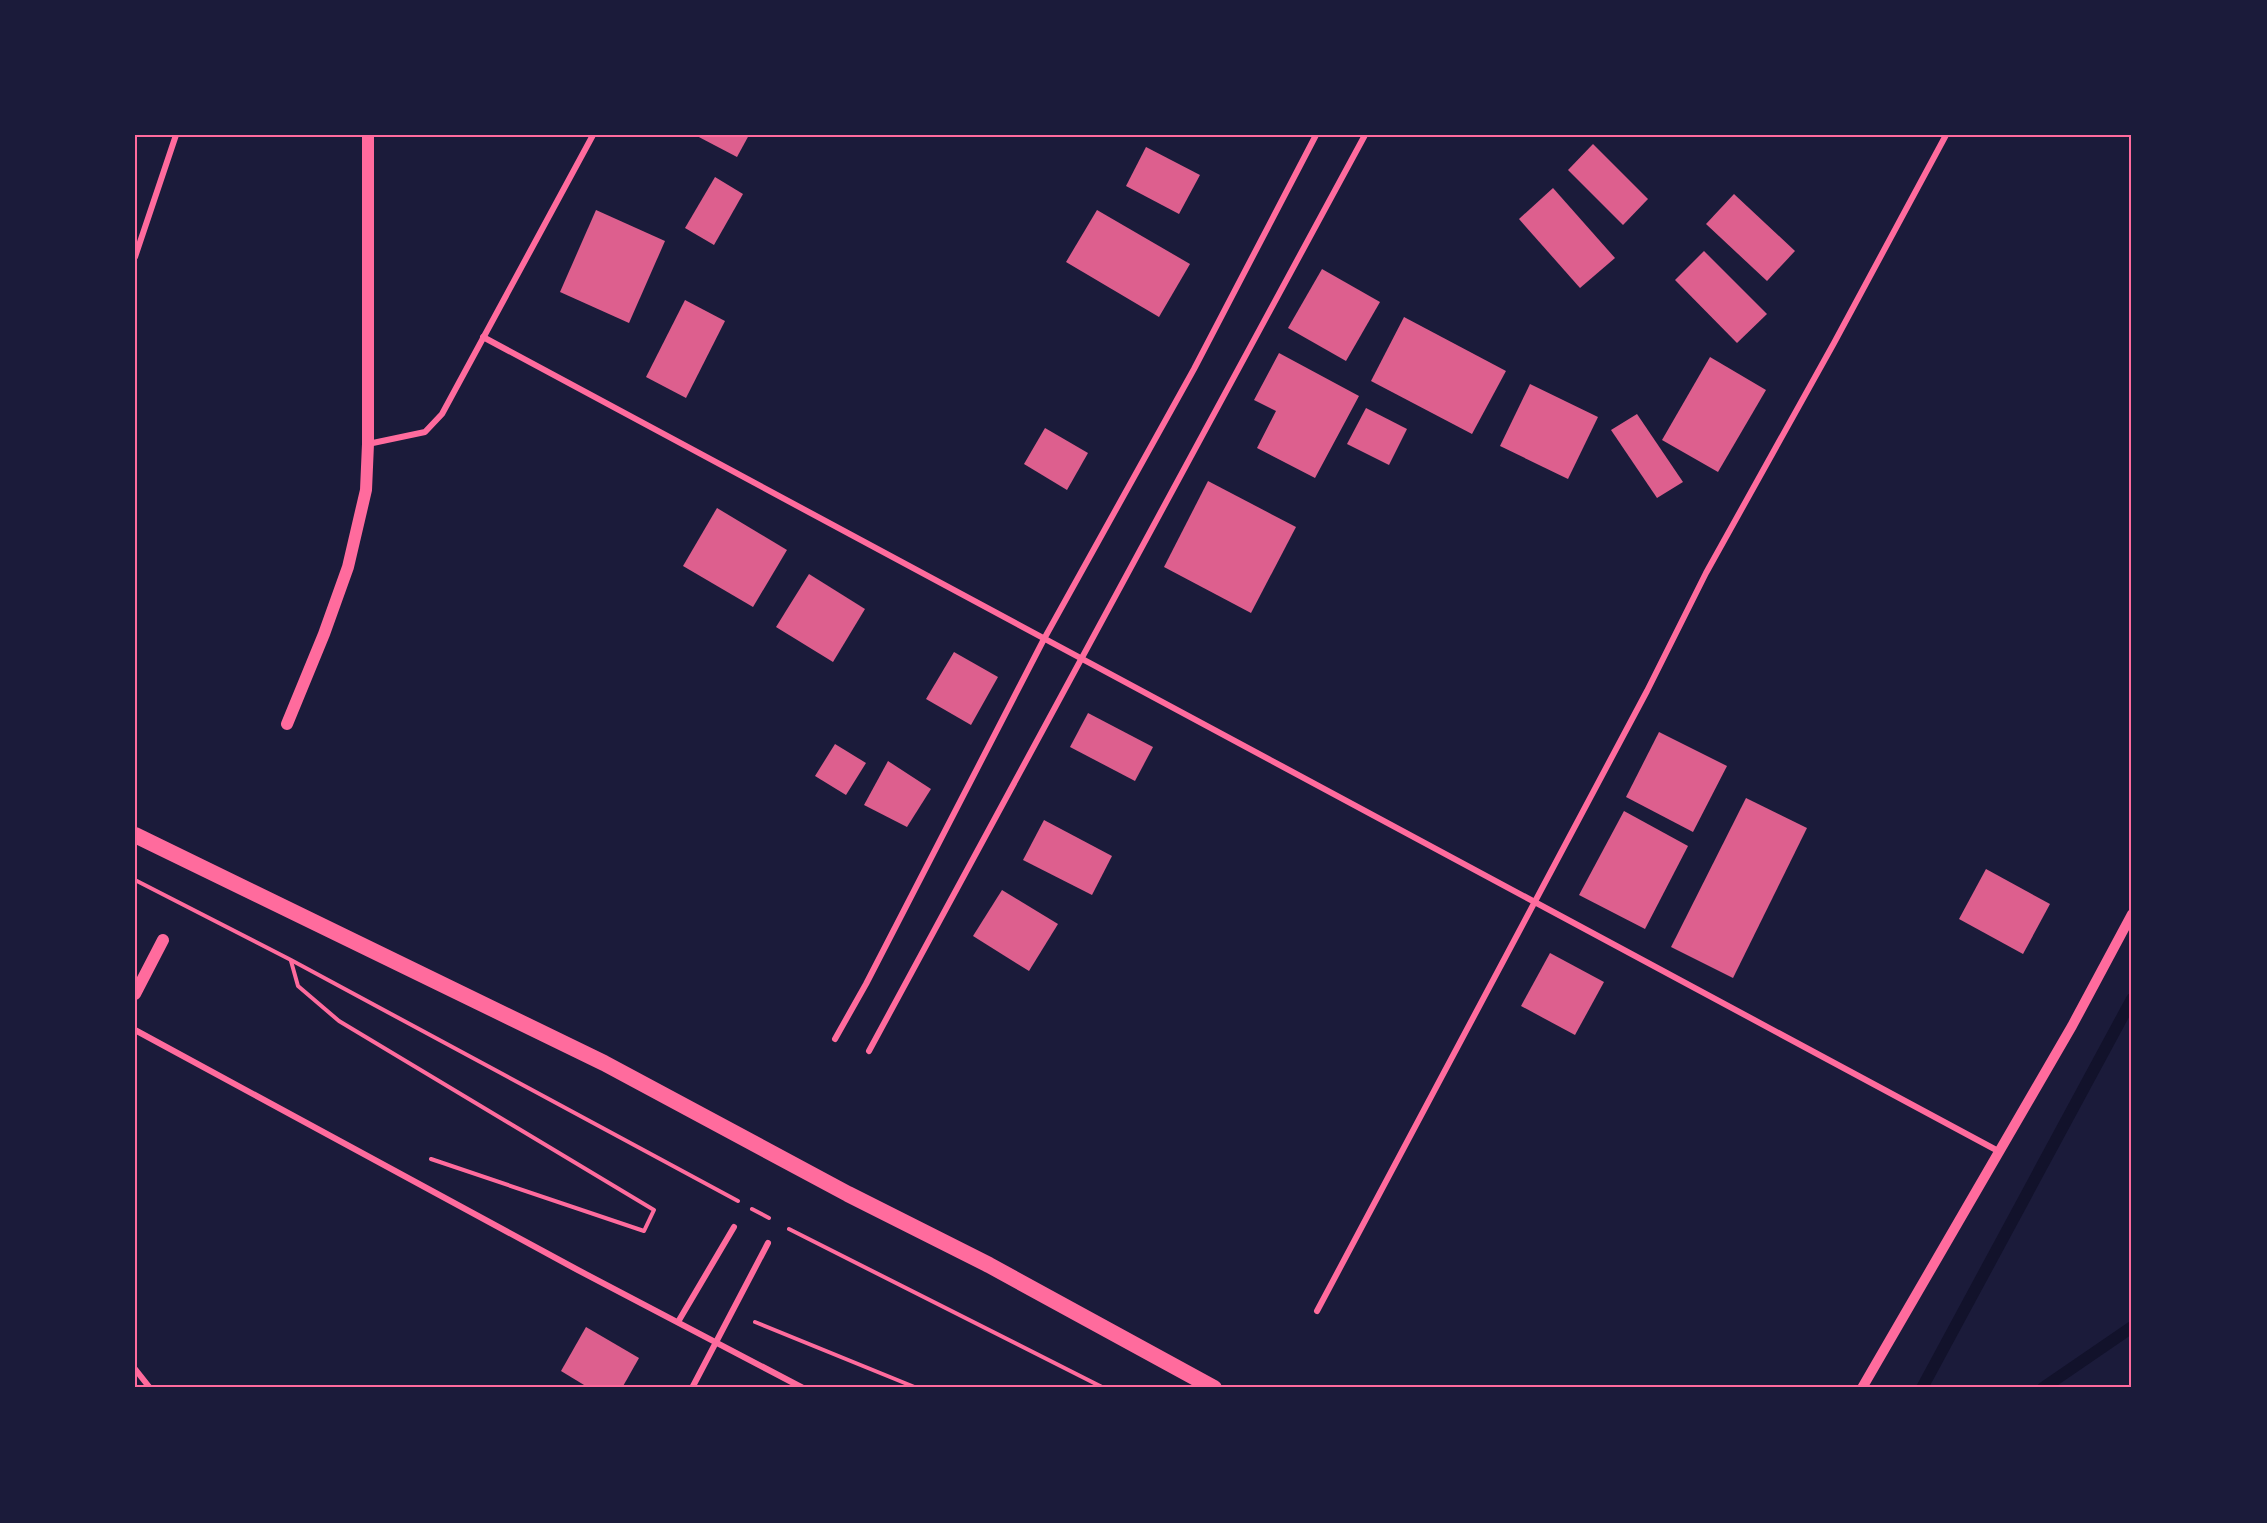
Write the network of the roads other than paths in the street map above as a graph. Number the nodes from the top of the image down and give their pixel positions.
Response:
1 (177, 135) edge
2 (369, 135) edge
3 (593, 135) edge
4 (1316, 135) edge
5 (1365, 135) edge
6 (1946, 135) edge
7 (135, 257) edge
8 (483, 338) junction
9 (368, 444) junction
10 (1044, 639) junction
11 (1082, 659) junction
12 (286, 724) dead end
13 (135, 835) edge
14 (1533, 901) junction
15 (2132, 914) edge
16 (163, 940) dead end
17 (135, 994) edge
18 (135, 1030) edge
19 (834, 1039) dead end
20 (869, 1052) dead end
21 (2000, 1152) junction
22 (734, 1227) dead end
23 (768, 1243) dead end
24 (1317, 1311) dead end
25 (678, 1322) junction
26 (716, 1342) junction
27 (135, 1369) edge
28 (150, 1388) edge
29 (692, 1388) edge
30 (803, 1388) edge
31 (1214, 1388) edge
32 (1862, 1388) edge

1 - 7 street
2 - 9 main road
3 - 8 street
4 - 10 street
5 - 11 street
6 - 14 street
8 - 9 street
8 - 10 street
9 - 12 main road
10 - 11 street
10 - 19 street
11 - 14 street
11 - 20 street
13 - 31 highway
14 - 21 street
14 - 24 street
15 - 21 street
16 - 17 main road
18 - 25 street
21 - 32 street
22 - 25 street
23 - 26 street
25 - 26 street
26 - 29 street
26 - 30 street
27 - 28 street

